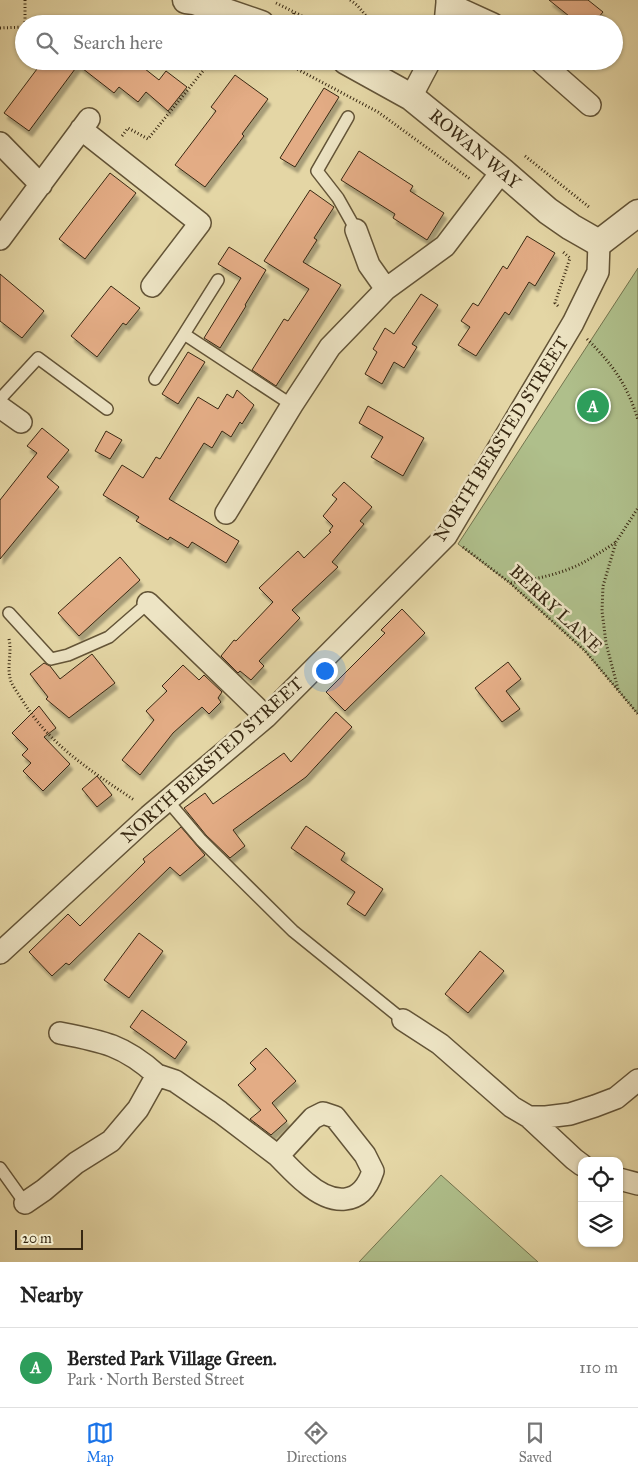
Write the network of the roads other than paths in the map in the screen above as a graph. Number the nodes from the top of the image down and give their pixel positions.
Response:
1 (186, 0) edge
2 (447, 1) edge
3 (235, 15) edge
4 (446, 15) edge
5 (475, 15) edge
6 (362, 70) edge
7 (425, 70) edge
8 (550, 70) edge
9 (411, 97) junction
10 (590, 105) dead end
11 (348, 117) dead end
12 (0, 143) edge
13 (502, 171) junction
14 (41, 185) junction
15 (638, 213) edge
16 (356, 230) joint
17 (0, 239) edge
18 (600, 243) junction
19 (218, 280) dead end
20 (152, 286) dead end
21 (386, 289) junction
22 (184, 334) junction
23 (155, 379) dead end
24 (0, 400) edge
25 (292, 404) junction
26 (0, 407) edge
27 (107, 409) dead end
28 (21, 422) dead end
29 (226, 513) dead end
30 (148, 603) joint
31 (9, 612) dead end
32 (266, 717) junction
33 (167, 800) junction
34 (0, 953) edge
35 (404, 1020) joint
36 (60, 1033) dead end
37 (157, 1075) junction
38 (638, 1080) edge
39 (529, 1117) junction
40 (278, 1156) junction
41 (578, 1162) edge
42 (0, 1168) edge
43 (623, 1180) edge
44 (638, 1184) edge
45 (24, 1203) joint

1 - 3 street
2 - 4 street
2 - 5 street
6 - 9 street, ROWAN WAY
7 - 9 street
8 - 10 street
9 - 13 street, ROWAN WAY
11 - 16 lane
12 - 14 street
13 - 18 street, ROWAN WAY
13 - 21 street
14 - 17 street
14 - 20 street
15 - 18 street
16 - 21 street
18 - 32 street, NORTH BERSTED STREET
19 - 22 lane
21 - 25 street
22 - 23 lane
22 - 25 lane
24 - 27 lane
25 - 29 street
26 - 28 street
30 - 31 lane
30 - 32 street
32 - 33 street, NORTH BERSTED STREET
33 - 34 street, NORTH BERSTED STREET
33 - 35 lane
35 - 39 street
36 - 37 street
37 - 40 street
37 - 45 street
38 - 39 street
39 - 41 street
40 - 40 street
42 - 45 lane
43 - 44 street

